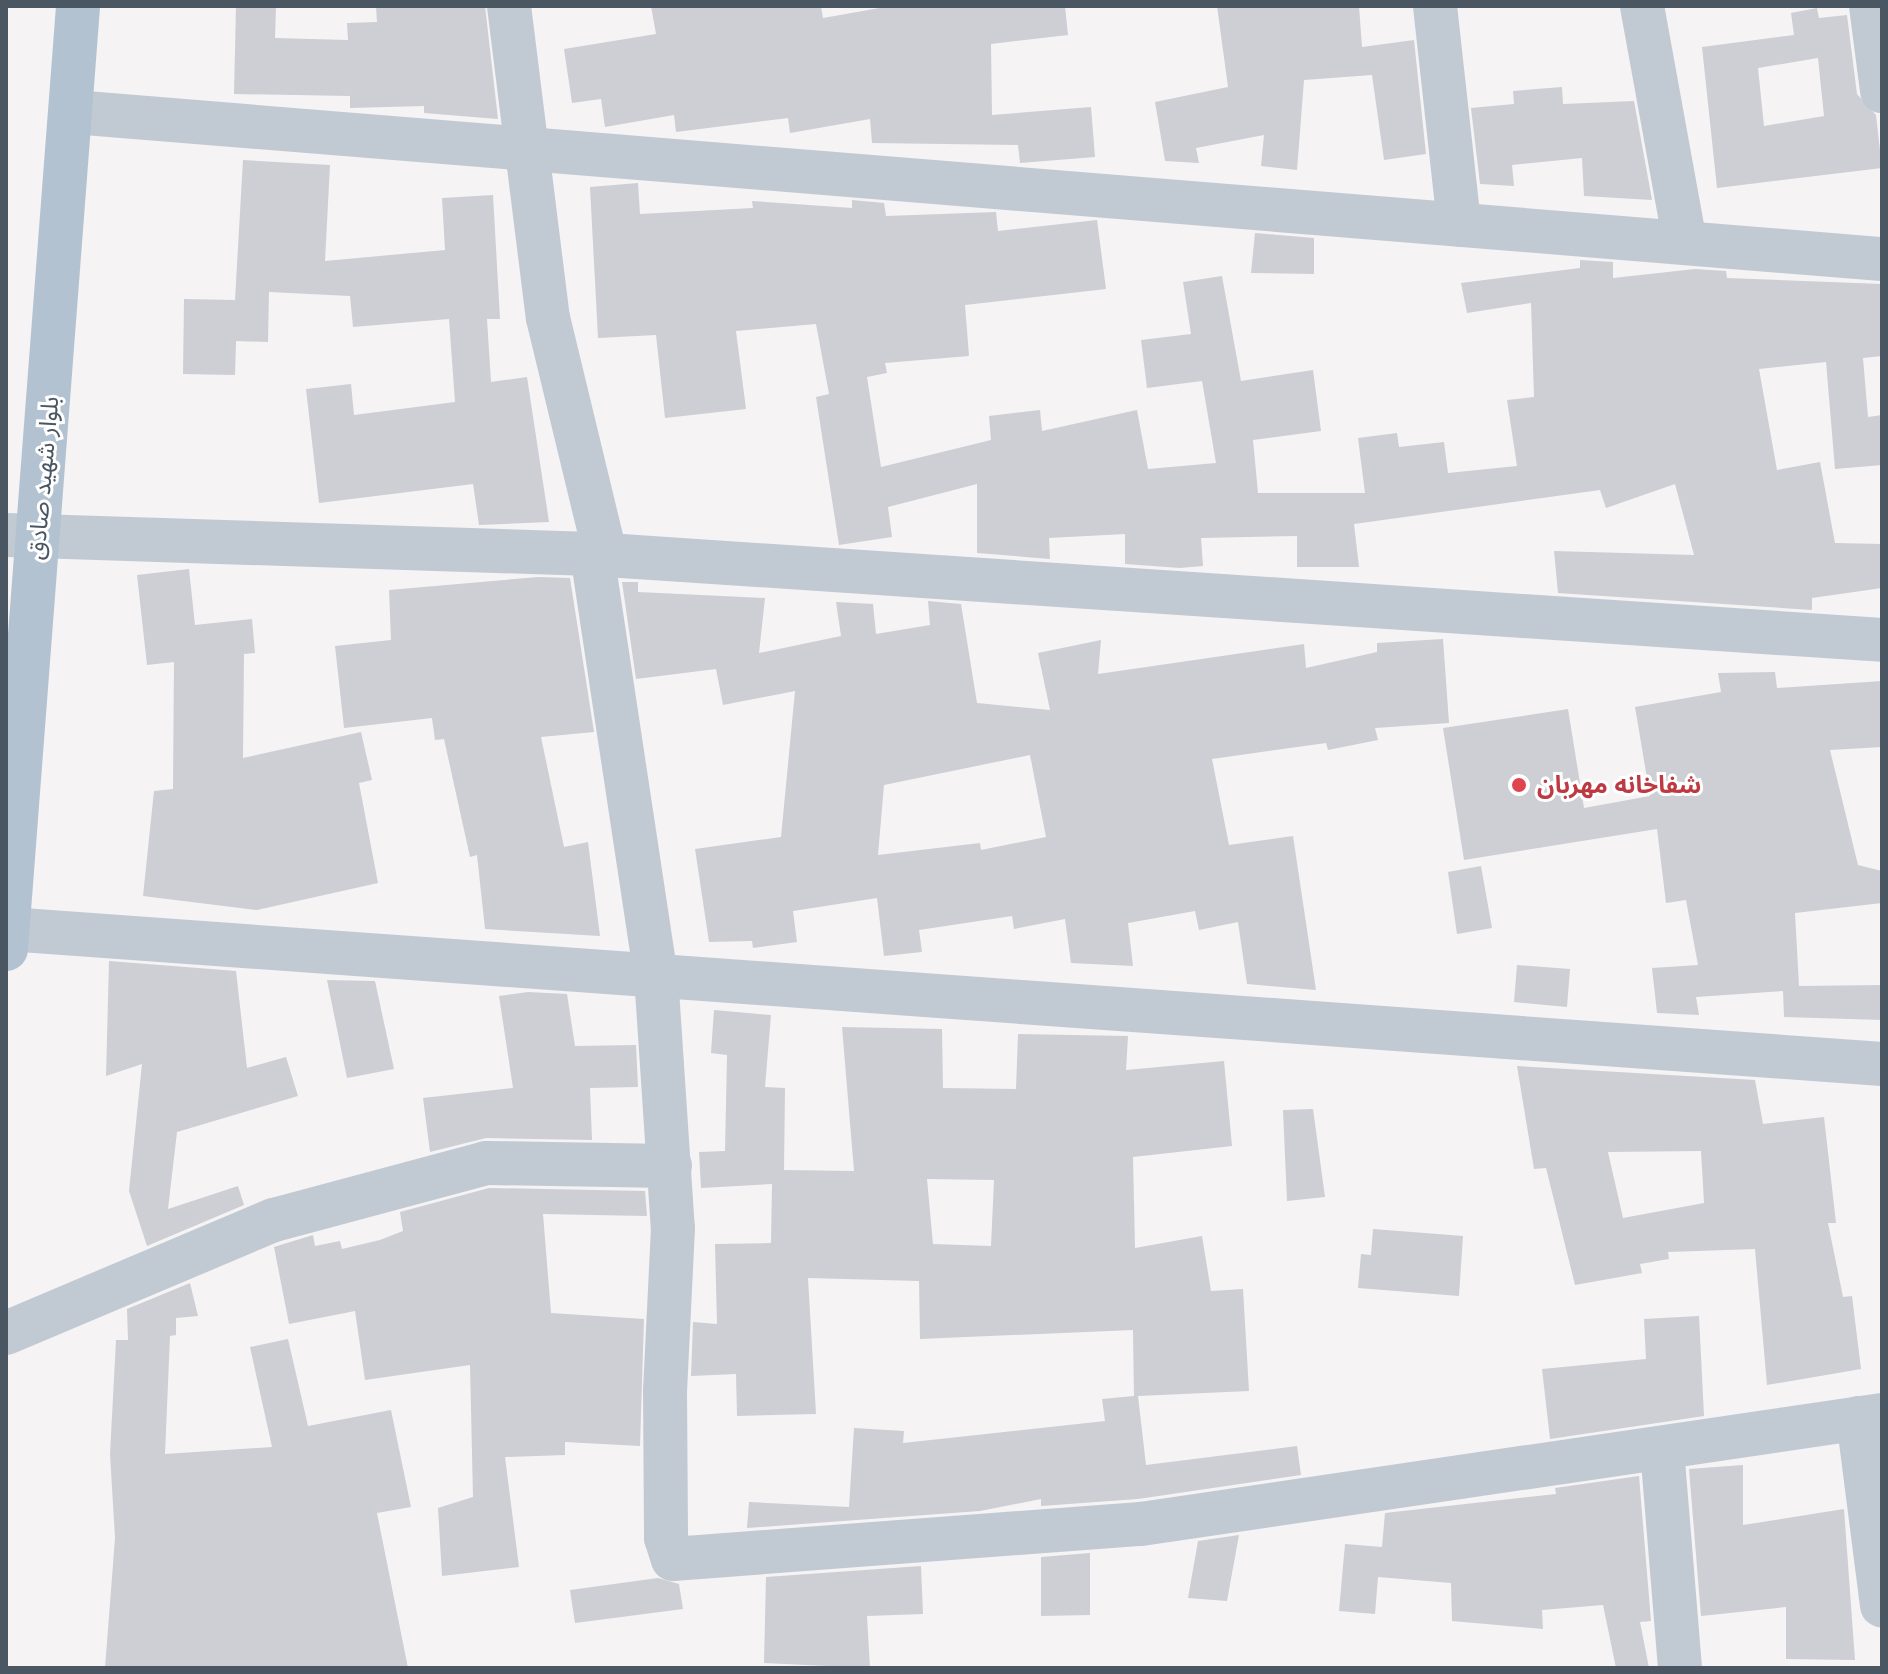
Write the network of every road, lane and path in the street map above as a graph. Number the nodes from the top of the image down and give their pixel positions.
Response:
1 (78, 6) edge
2 (509, 6) edge
3 (1435, 6) edge
4 (1642, 6) edge
5 (1871, 6) edge
6 (1882, 91) edge
7 (73, 112) junction
8 (529, 149) junction
9 (1459, 225) junction
10 (1685, 243) junction
11 (1882, 259) edge
12 (22, 537) edge
13 (599, 556) junction
14 (1882, 640) edge
15 (7, 939) edge
16 (656, 975) junction
17 (1882, 1064) edge
18 (670, 1166) junction
19 (6, 1333) edge
20 (1870, 1417) edge
21 (1662, 1449) junction
22 (1882, 1605) edge
23 (1680, 1668) edge

1 - 7 main road, بلوار شهید صادق
2 - 8 street
3 - 9 street
4 - 10 street
5 - 6 street
7 - 8 street
7 - 12 main road, بلوار شهید صادق
8 - 9 street
8 - 13 street
9 - 10 street
10 - 11 street
12 - 13 street
12 - 15 main road, بلوار شهید صادق
13 - 14 street
13 - 16 street
15 - 16 street
16 - 17 street
16 - 18 street
18 - 19 street
18 - 21 street
20 - 21 street
20 - 22 street
21 - 23 street

